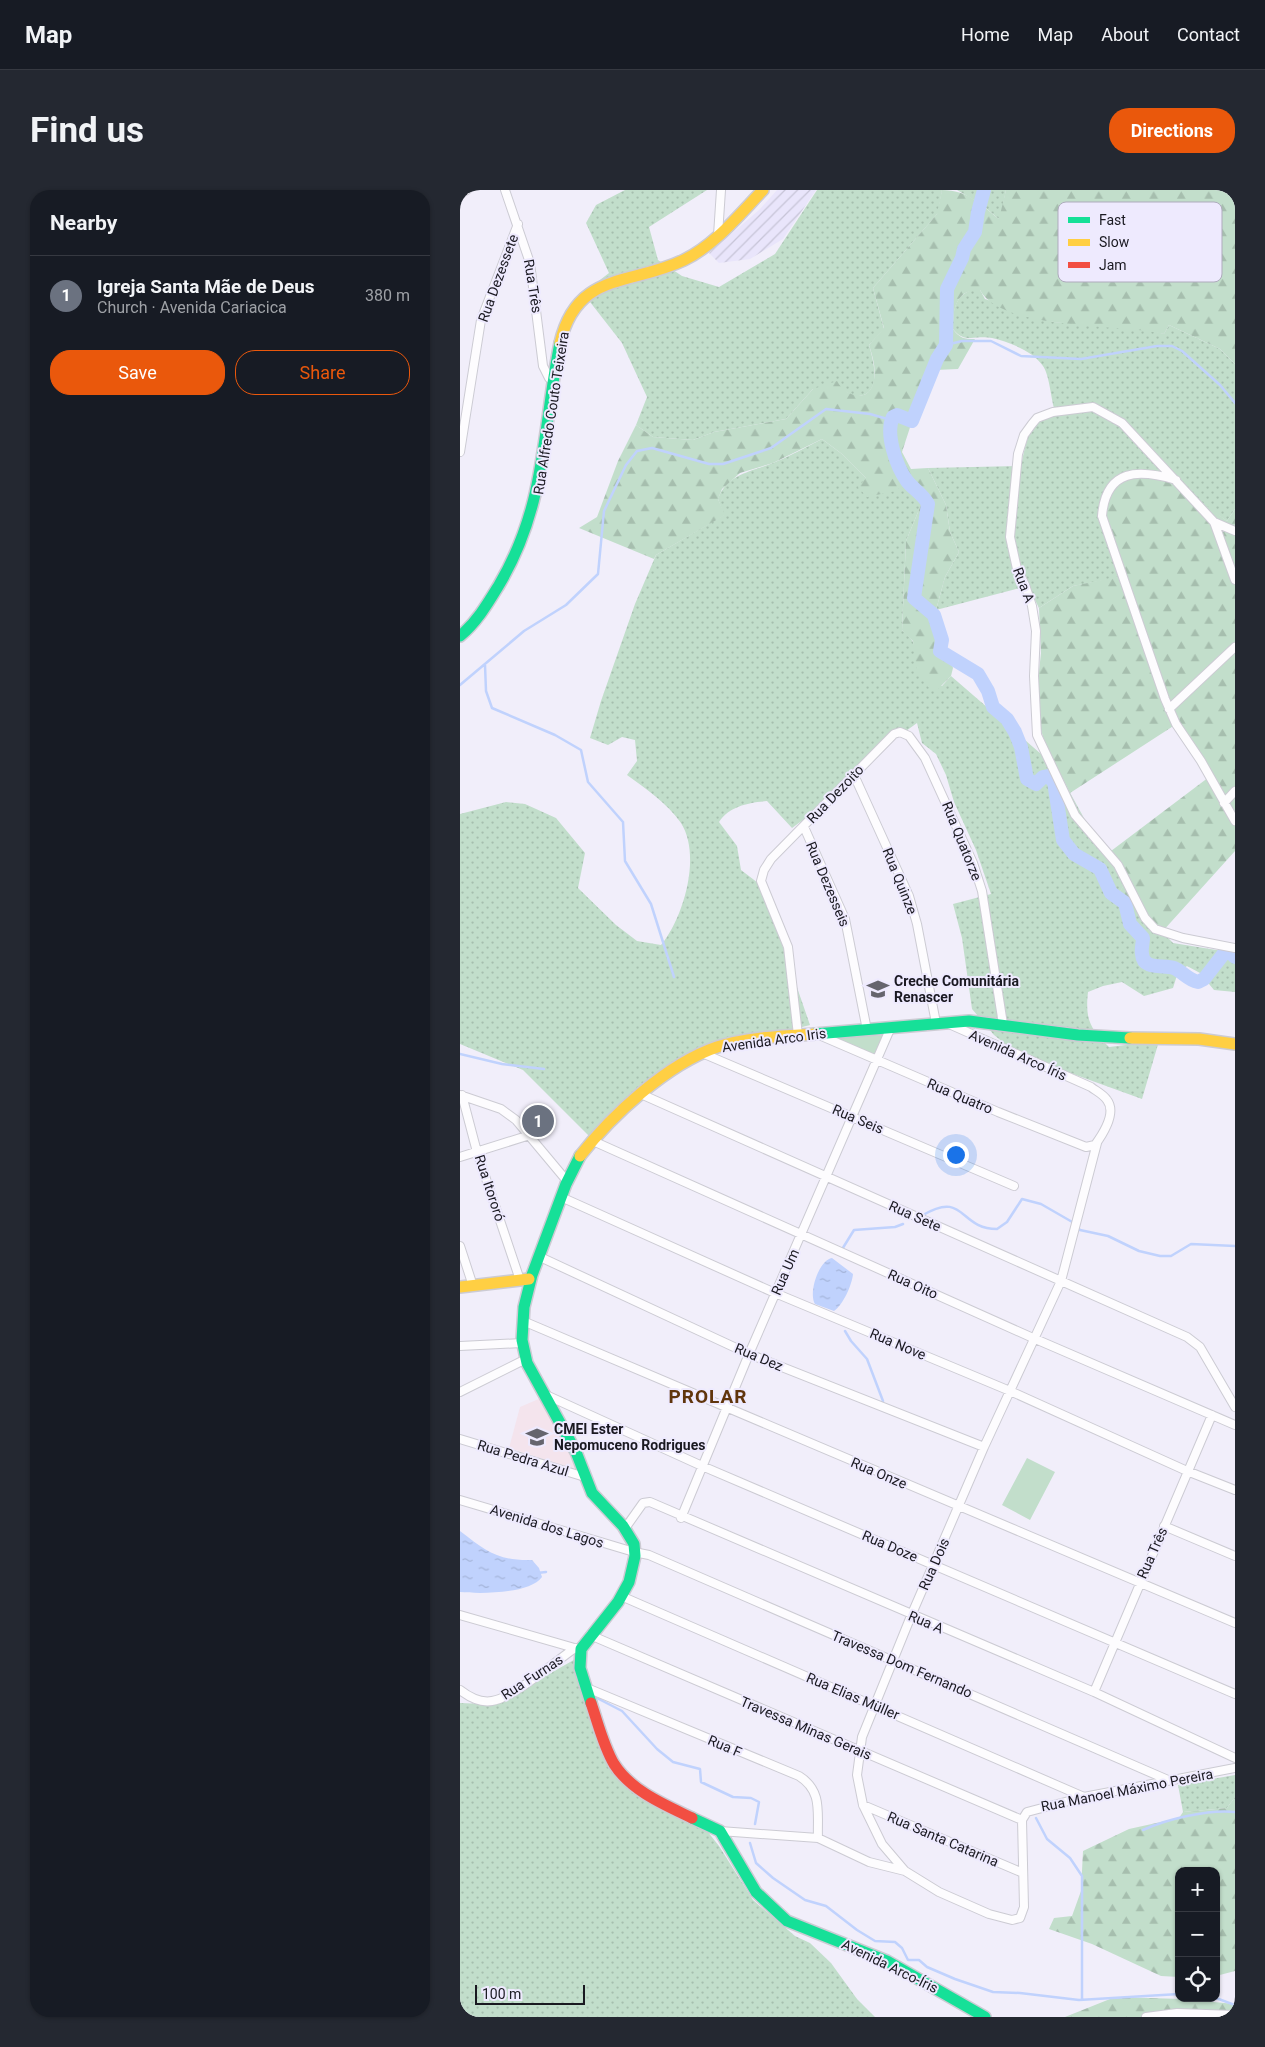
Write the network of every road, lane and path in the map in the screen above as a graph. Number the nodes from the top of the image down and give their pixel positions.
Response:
1 (467, 190) edge
2 (505, 190) edge
3 (721, 190) edge
4 (763, 190) edge
5 (460, 194) edge
6 (518, 224) junction
7 (718, 236) junction
8 (554, 381) junction
9 (460, 452) edge
10 (1176, 480) junction
11 (1214, 522) junction
12 (1235, 531) edge
13 (1235, 580) edge
14 (460, 636) edge
15 (1235, 647) edge
16 (1169, 709) junction
17 (900, 732) joint
18 (854, 775) junction
19 (1235, 791) edge
20 (1224, 803) junction
21 (1235, 821) edge
22 (804, 827) junction
23 (1235, 948) edge
24 (940, 1022) junction
25 (1003, 1024) junction
26 (892, 1027) junction
27 (867, 1030) junction
28 (814, 1033) junction
29 (798, 1035) junction
30 (1235, 1044) edge
31 (702, 1053) junction
32 (877, 1060) junction
33 (642, 1094) junction
34 (461, 1095) edge
35 (852, 1117) junction
36 (530, 1134) junction
37 (593, 1141) junction
38 (1097, 1143) junction
39 (477, 1152) junction
40 (460, 1157) edge
41 (826, 1177) junction
42 (567, 1181) junction
43 (1014, 1186) dead end
44 (561, 1197) junction
45 (801, 1234) junction
46 (460, 1246) edge
47 (538, 1256) junction
48 (525, 1280) junction
49 (1061, 1281) junction
50 (473, 1286) junction
51 (460, 1287) edge
52 (775, 1293) junction
53 (523, 1321) junction
54 (1033, 1338) junction
55 (522, 1343) junction
56 (460, 1346) edge
57 (749, 1354) junction
58 (526, 1359) junction
59 (1010, 1391) junction
60 (460, 1392) edge
61 (546, 1396) junction
62 (1235, 1407) edge
63 (726, 1408) junction
64 (1212, 1415) junction
65 (1235, 1425) edge
66 (460, 1440) edge
67 (984, 1447) junction
68 (702, 1466) junction
69 (1187, 1471) junction
70 (585, 1477) junction
71 (1235, 1490) edge
72 (460, 1500) edge
73 (959, 1507) junction
74 (681, 1518) junction
75 (1164, 1526) junction
76 (626, 1527) junction
77 (634, 1552) junction
78 (1235, 1556) edge
79 (934, 1564) junction
80 (1138, 1584) junction
81 (621, 1596) junction
82 (460, 1614) edge
83 (910, 1616) junction
84 (1235, 1623) edge
85 (590, 1635) junction
86 (1115, 1642) junction
87 (578, 1648) junction
88 (892, 1659) junction
89 (587, 1688) junction
90 (460, 1690) edge
91 (1094, 1692) junction
92 (1235, 1694) edge
93 (874, 1704) junction
94 (859, 1751) junction
95 (1235, 1758) edge
96 (1235, 1768) edge
97 (1168, 1780) junction
98 (1084, 1796) junction
99 (863, 1805) junction
100 (1022, 1820) junction
101 (720, 1831) junction
102 (818, 1838) junction
103 (906, 1871) junction
104 (1023, 1873) junction
105 (1235, 2015) edge
106 (985, 2017) edge
107 (1146, 2017) edge

1 - 5 street
2 - 6 street, Rua Três
3 - 7 street
4 - 7 street, Rua Alfredo Couto Teixeira
6 - 8 street, Rua Três
6 - 9 street, Rua Dezessete
7 - 8 street, Rua Alfredo Couto Teixeira
8 - 14 street, Rua Alfredo Couto Teixeira
10 - 11 street, Rua A
10 - 16 street
10 - 23 street, Rua A
11 - 12 street
11 - 13 street, Rua A
15 - 16 street
16 - 20 street
17 - 18 street, Rua Dezoito
17 - 25 street, Rua Quatorze
18 - 22 street, Rua Dezoito
18 - 24 street, Rua Quinze
19 - 20 street
20 - 21 street
22 - 27 street, Rua Dezesseis
22 - 29 street, Rua Dezoito
24 - 25 street, Avenida Arco Iris
24 - 26 street, Avenida Arco Iris
24 - 38 street, Avenida Arco Íris
25 - 30 street, Avenida Arco Iris
26 - 27 street, Avenida Arco Iris
26 - 32 street, Rua Um
27 - 28 street, Avenida Arco Iris
28 - 29 street, Avenida Arco Iris
28 - 32 street, Rua Quatro
29 - 31 street, Avenida Arco Iris
31 - 33 street, Avenida Arco Iris
31 - 35 street, Rua Seis
32 - 35 street, Rua Um
32 - 38 street, Rua Quatro
33 - 37 street, Avenida Arco Iris
33 - 41 street, Rua Sete
34 - 36 street
34 - 39 street, Rua Itororó
35 - 41 street, Rua Um
35 - 43 street, Rua Seis
36 - 39 street
36 - 42 street
37 - 42 street, Avenida Arco Iris
37 - 45 street, Rua Oito
38 - 49 street, Rua Dois
39 - 40 street
39 - 48 street, Rua Itororó
41 - 45 street, Rua Um
41 - 49 street, Rua Sete
42 - 44 street, Avenida Arco Iris
44 - 47 street, Avenida Arco Iris
44 - 52 street, Rua Nove
45 - 52 street, Rua Um
45 - 54 street, Rua Oito
46 - 50 street
47 - 48 street, Avenida Arco Iris
47 - 57 street, Rua Dez
48 - 50 street
48 - 53 street, Avenida Arco Iris
49 - 54 street, Rua Dois
49 - 62 street, Rua Sete
50 - 51 street
52 - 57 street, Rua Um
52 - 59 street, Rua Nove
53 - 55 street, Avenida Arco Iris
53 - 63 street, Rua Onze
54 - 59 street, Rua Dois
54 - 64 street, Rua Oito
55 - 56 street
55 - 58 street, Avenida Arco Iris
57 - 63 street, Rua Um
57 - 67 street, Rua Dez
58 - 60 street
58 - 61 street, Avenida Arco Iris
59 - 67 street, Rua Dois
59 - 69 street, Rua Nove
61 - 68 street, Rua Doze
61 - 70 street, Avenida Arco Iris
63 - 68 street, Rua Um
63 - 73 street, Rua Onze
64 - 65 street, Rua Oito
64 - 69 street, Rua Três
66 - 70 street, Rua Pedra Azul
67 - 73 street, Rua Dois
68 - 74 street, Rua Um
68 - 79 street, Rua Doze
69 - 71 street, Rua Nove
69 - 75 street, Rua Três
70 - 76 street, Avenida Arco Iris
72 - 77 street, Avenida dos Lagos
73 - 79 street, Rua Dois
73 - 80 street, Rua Onze
74 - 76 street, Rua A
74 - 83 street, Rua A
75 - 78 street
75 - 80 street, Rua Três
76 - 77 street, Avenida Arco Iris
77 - 81 street
77 - 88 street, Travessa Dom Fernando
79 - 83 street, Rua Dois
79 - 86 street, Rua Doze
80 - 84 street, Rua Onze
80 - 86 street, Rua Três
81 - 85 street
81 - 93 street, Rua Elias Müller
82 - 87 street
83 - 88 street, Rua Dois
83 - 91 street, Rua A
85 - 87 street
85 - 94 street, Travessa Minas Gerais
86 - 91 street, Rua Três
86 - 92 street, Rua Doze
87 - 89 street
87 - 90 street, Rua Furnas
88 - 93 street, Rua Dois
88 - 97 street, Travessa Dom Fernando
89 - 101 street
89 - 102 street, Rua F
91 - 95 street, Rua A
93 - 94 street, Rua Dois
93 - 98 street, Rua Elias Müller
94 - 99 street, Rua Dois
94 - 100 street, Travessa Minas Gerais
96 - 97 street, Rua Manoel Máximo Pereira
97 - 98 street, Rua Manoel Máximo Pereira
98 - 100 street, Rua Manoel Máximo Pereira
99 - 103 street, Rua Dois
99 - 104 street, Rua Santa Catarina
100 - 104 street
101 - 102 street
101 - 106 street, Avenida Arco-Íris
102 - 103 street
103 - 104 street
105 - 107 street

